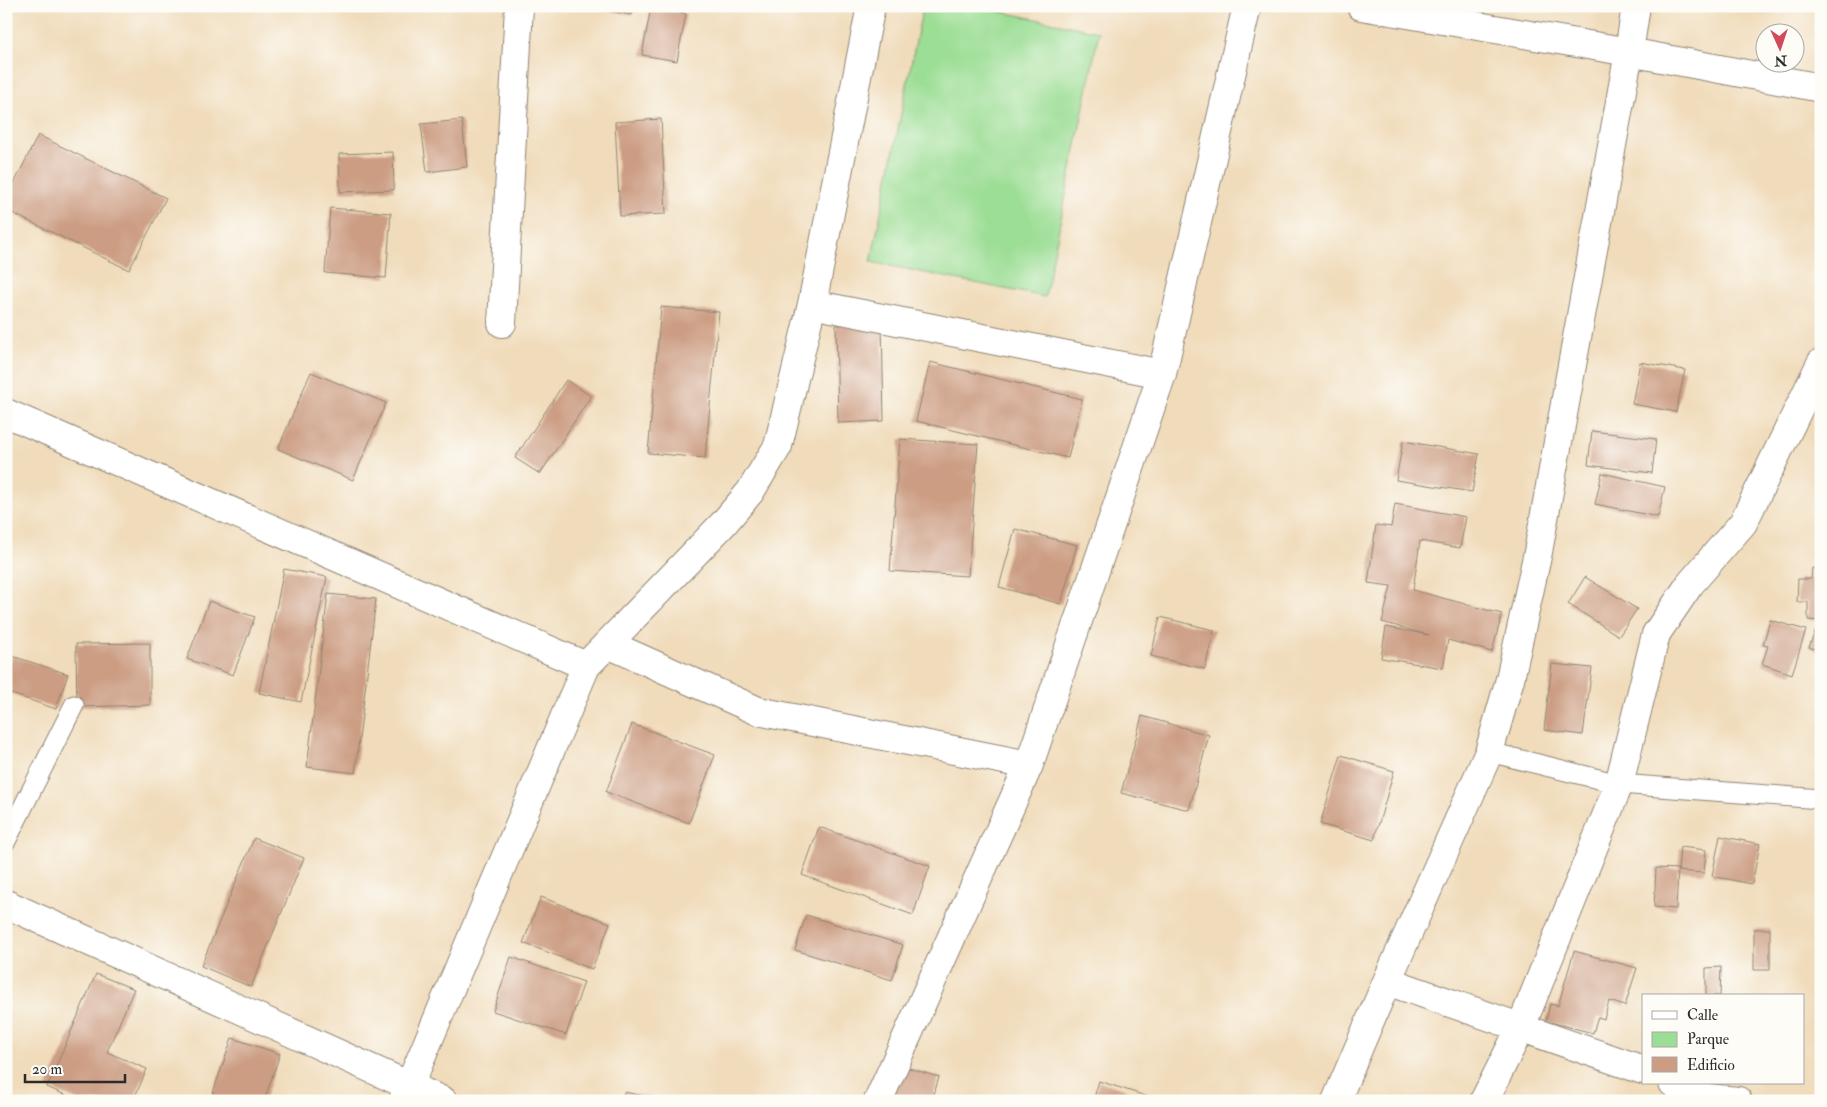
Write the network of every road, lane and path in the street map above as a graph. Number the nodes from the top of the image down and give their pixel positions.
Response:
1 (519, 6) edge
2 (871, 6) edge
3 (1247, 6) edge
4 (1361, 6) edge
5 (1636, 6) edge
6 (1629, 52) junction
7 (1821, 88) edge
8 (812, 304) junction
9 (502, 323) dead end
10 (1821, 362) edge
11 (1162, 374) junction
12 (6, 413) edge
13 (608, 644) junction
14 (586, 666) junction
15 (74, 705) dead end
16 (1489, 752) junction
17 (1029, 765) junction
18 (1619, 784) junction
19 (1821, 799) edge
20 (6, 841) edge
21 (6, 904) edge
22 (1386, 981) junction
23 (1521, 1027) junction
24 (1642, 1070) edge
25 (1675, 1084) edge
26 (406, 1094) edge
27 (442, 1101) edge
28 (878, 1101) edge
29 (1336, 1101) edge
30 (1484, 1101) edge
31 (1738, 1101) edge

1 - 9 street
2 - 8 street
3 - 11 street
4 - 6 street
5 - 6 street
6 - 7 street
6 - 16 street
8 - 11 street
8 - 13 street
10 - 18 street
11 - 17 street
12 - 14 street
13 - 14 street
13 - 17 street
14 - 26 street
15 - 20 lane
16 - 18 lane
16 - 22 street
17 - 28 street
18 - 19 lane
18 - 23 street
21 - 26 street
22 - 23 street
22 - 29 street
23 - 24 street
23 - 30 street
25 - 31 street
26 - 27 street

